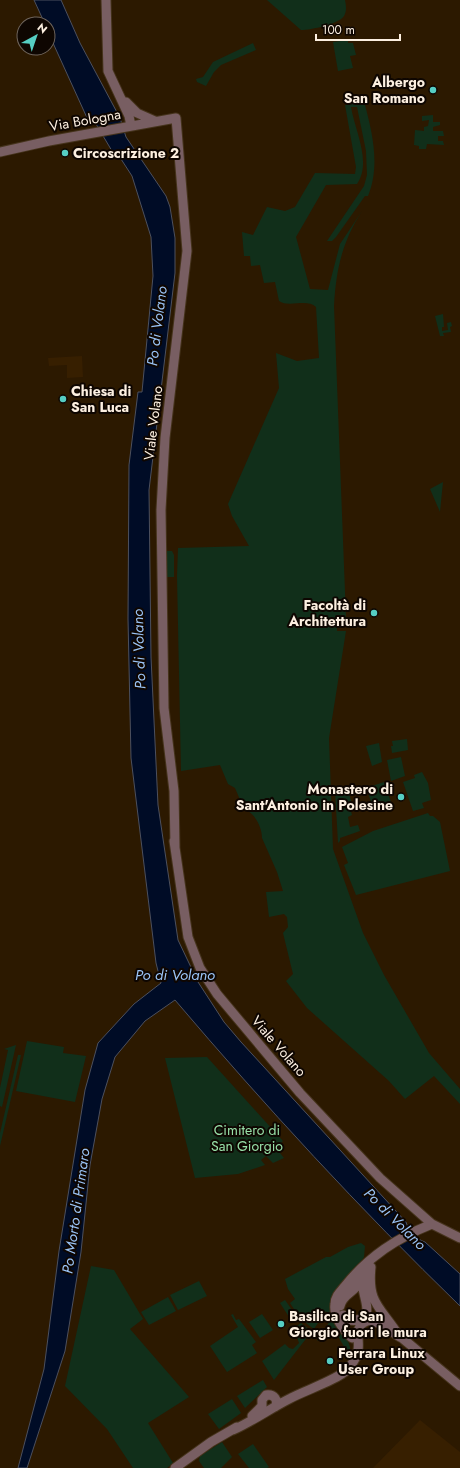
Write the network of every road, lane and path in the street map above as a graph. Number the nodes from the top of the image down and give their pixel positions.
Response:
1 (106, 0) edge
2 (115, 86) junction
3 (176, 118) joint
4 (156, 121) junction
5 (128, 127) junction
6 (0, 152) edge
7 (432, 1224) junction
8 (460, 1238) edge
9 (370, 1263) junction
10 (350, 1293) junction
11 (366, 1300) junction
12 (343, 1315) junction
13 (361, 1318) junction
14 (386, 1325) junction
15 (400, 1337) junction
16 (352, 1338) junction
17 (353, 1362) junction
18 (460, 1386) edge
19 (175, 1468) edge

1 - 2 main road
2 - 4 main road
2 - 5 main road
3 - 4 main road, Via Bologna
3 - 7 main road, Viale Volano
4 - 5 main road, Via Bologna
5 - 6 main road, Via Bologna
7 - 8 main road, Viale Volano
7 - 9 main road
9 - 10 main road
9 - 11 main road
9 - 15 main road
9 - 16 main road
10 - 11 main road
10 - 12 main road
11 - 13 main road
11 - 14 main road
12 - 13 main road
12 - 16 main road
13 - 14 main road
13 - 16 main road
14 - 15 main road
15 - 17 main road
15 - 18 main road
16 - 17 main road
17 - 19 main road

